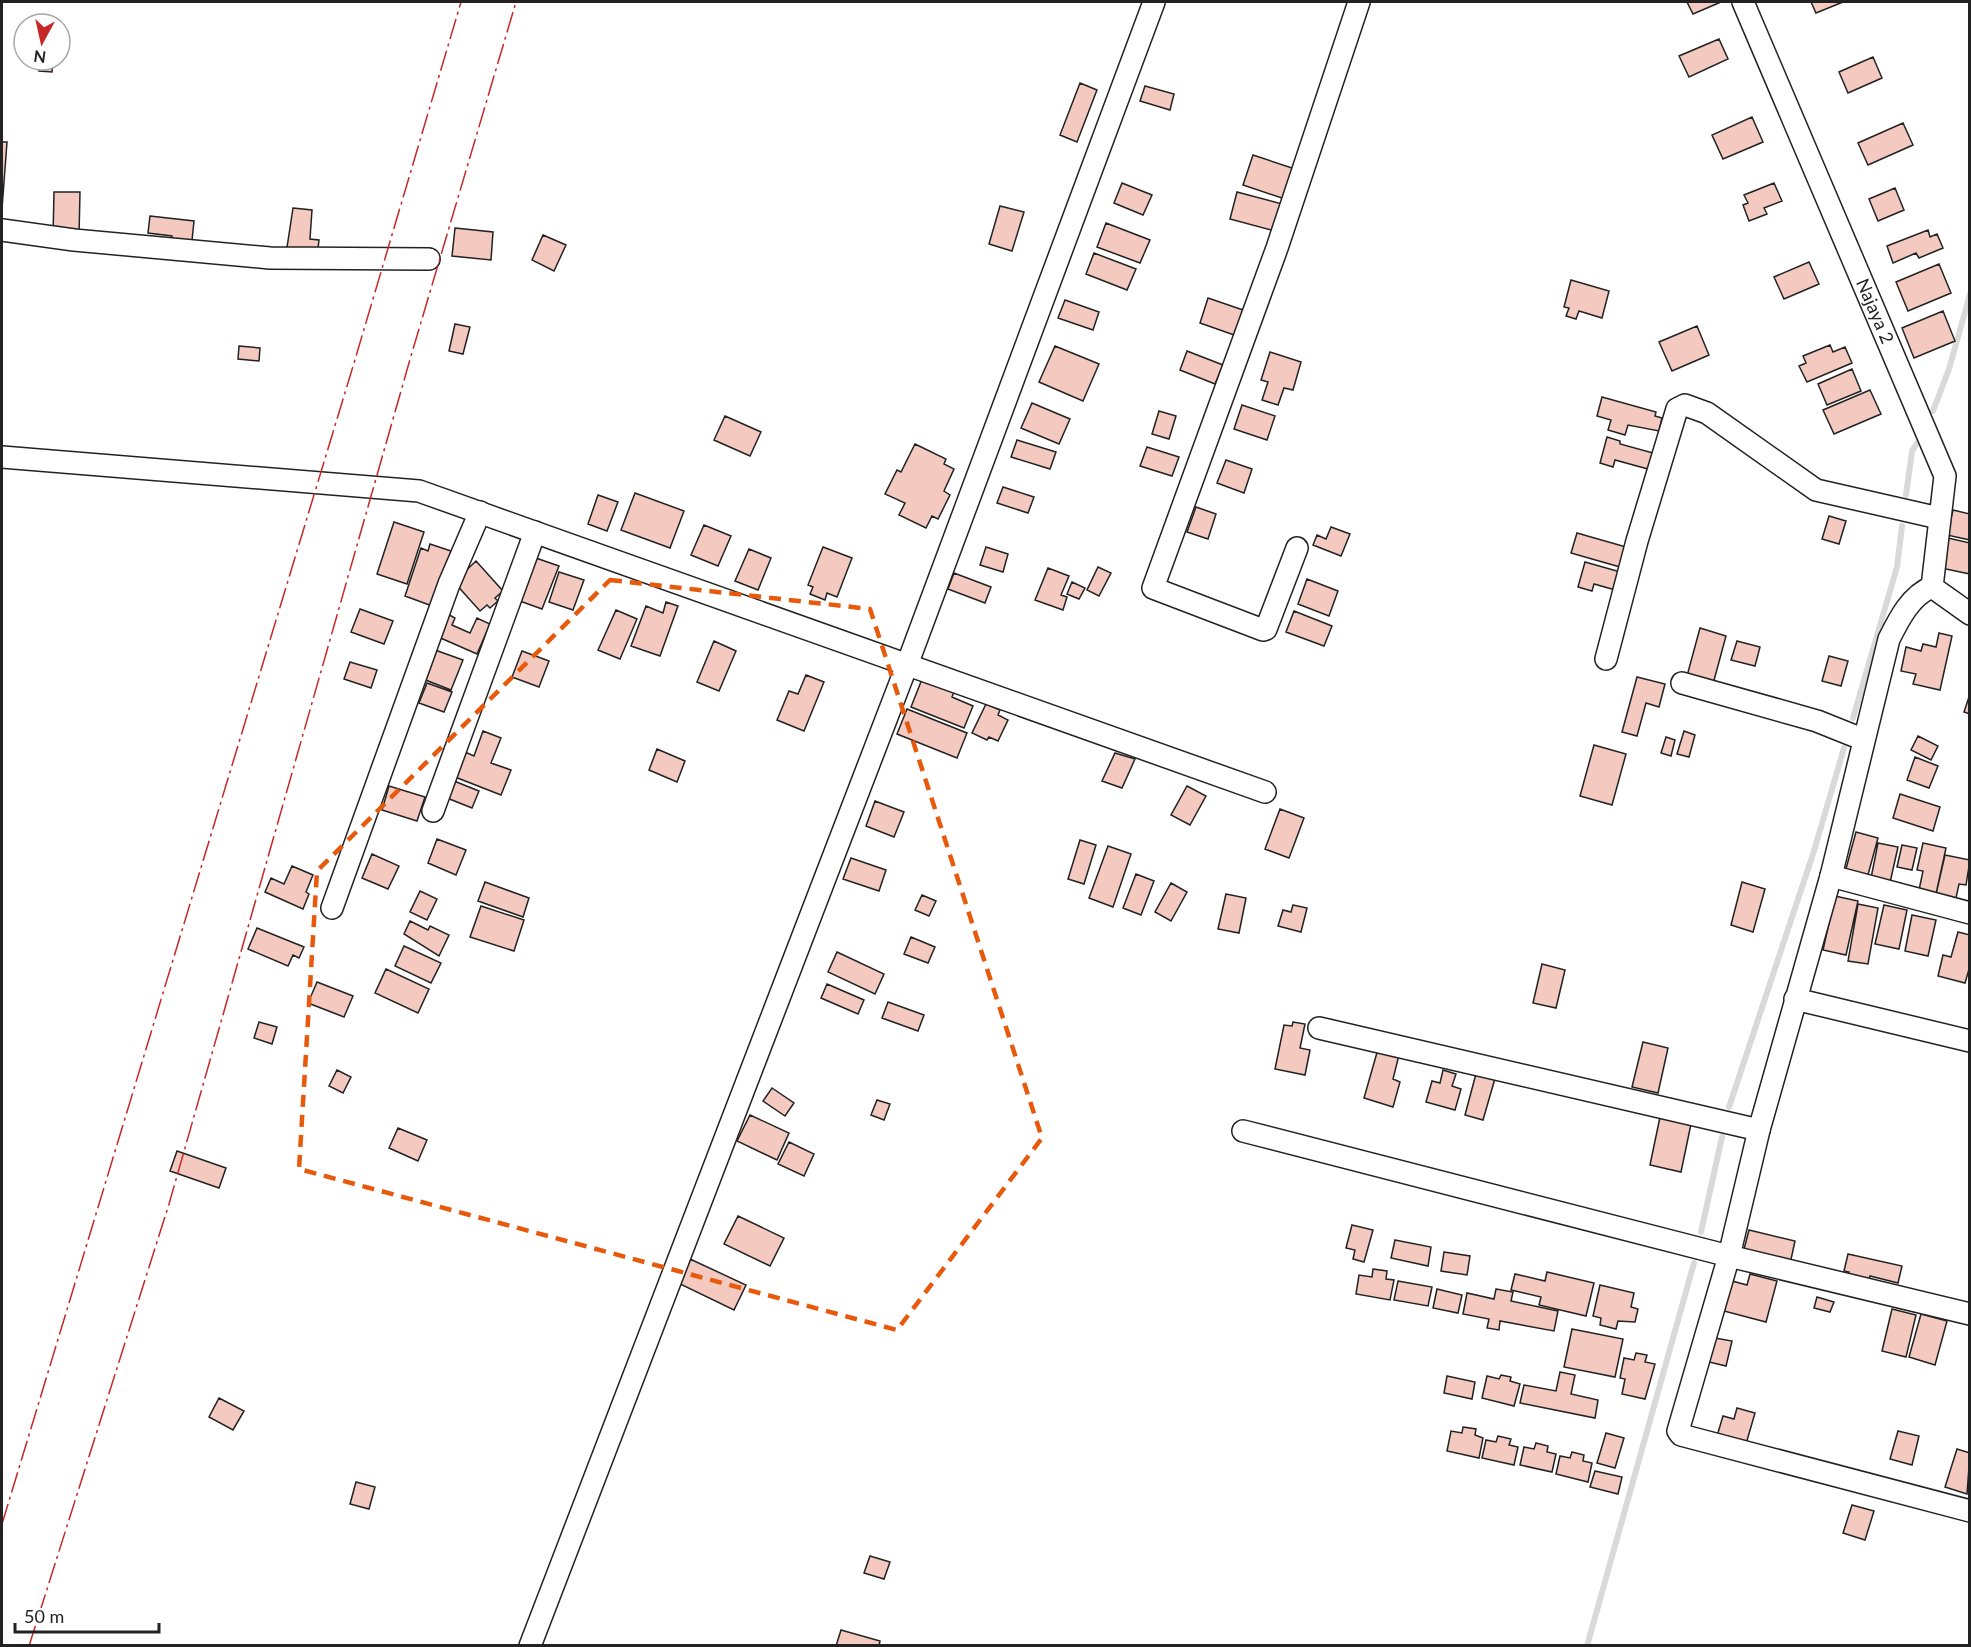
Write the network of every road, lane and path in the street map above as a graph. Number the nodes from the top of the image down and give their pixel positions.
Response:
1 (1154, 2) edge
2 (1359, 2) edge
3 (1743, 2) edge
4 (2, 230) edge
5 (429, 259) dead end
6 (2, 457) edge
7 (480, 512) junction
8 (1939, 518) junction
9 (534, 532) junction
10 (1297, 548) dead end
11 (1932, 587) junction
12 (1970, 614) edge
13 (1605, 659) dead end
14 (907, 665) junction
15 (1682, 683) dead end
16 (1862, 739) junction
17 (1265, 792) dead end
18 (433, 811) dead end
19 (1831, 876) junction
20 (332, 908) dead end
21 (1970, 913) edge
22 (1795, 999) junction
23 (1319, 1028) dead end
24 (1970, 1041) edge
25 (1759, 1130) junction
26 (1243, 1131) dead end
27 (1729, 1256) junction
28 (1970, 1314) edge
29 (1970, 1511) edge
30 (530, 1646) edge

1 - 14 street
2 - 10 street
3 - 8 street, Najaya 2
4 - 5 street
6 - 7 street
7 - 9 street
7 - 20 street
8 - 11 street, Najaya 2
8 - 13 street
9 - 14 street
9 - 18 street
11 - 12 street
11 - 16 street
14 - 17 street
14 - 30 street
15 - 16 street
16 - 19 street
19 - 21 street
19 - 22 street
22 - 24 street
22 - 25 street
23 - 25 street
25 - 27 street
26 - 27 street
27 - 28 street
27 - 29 street

